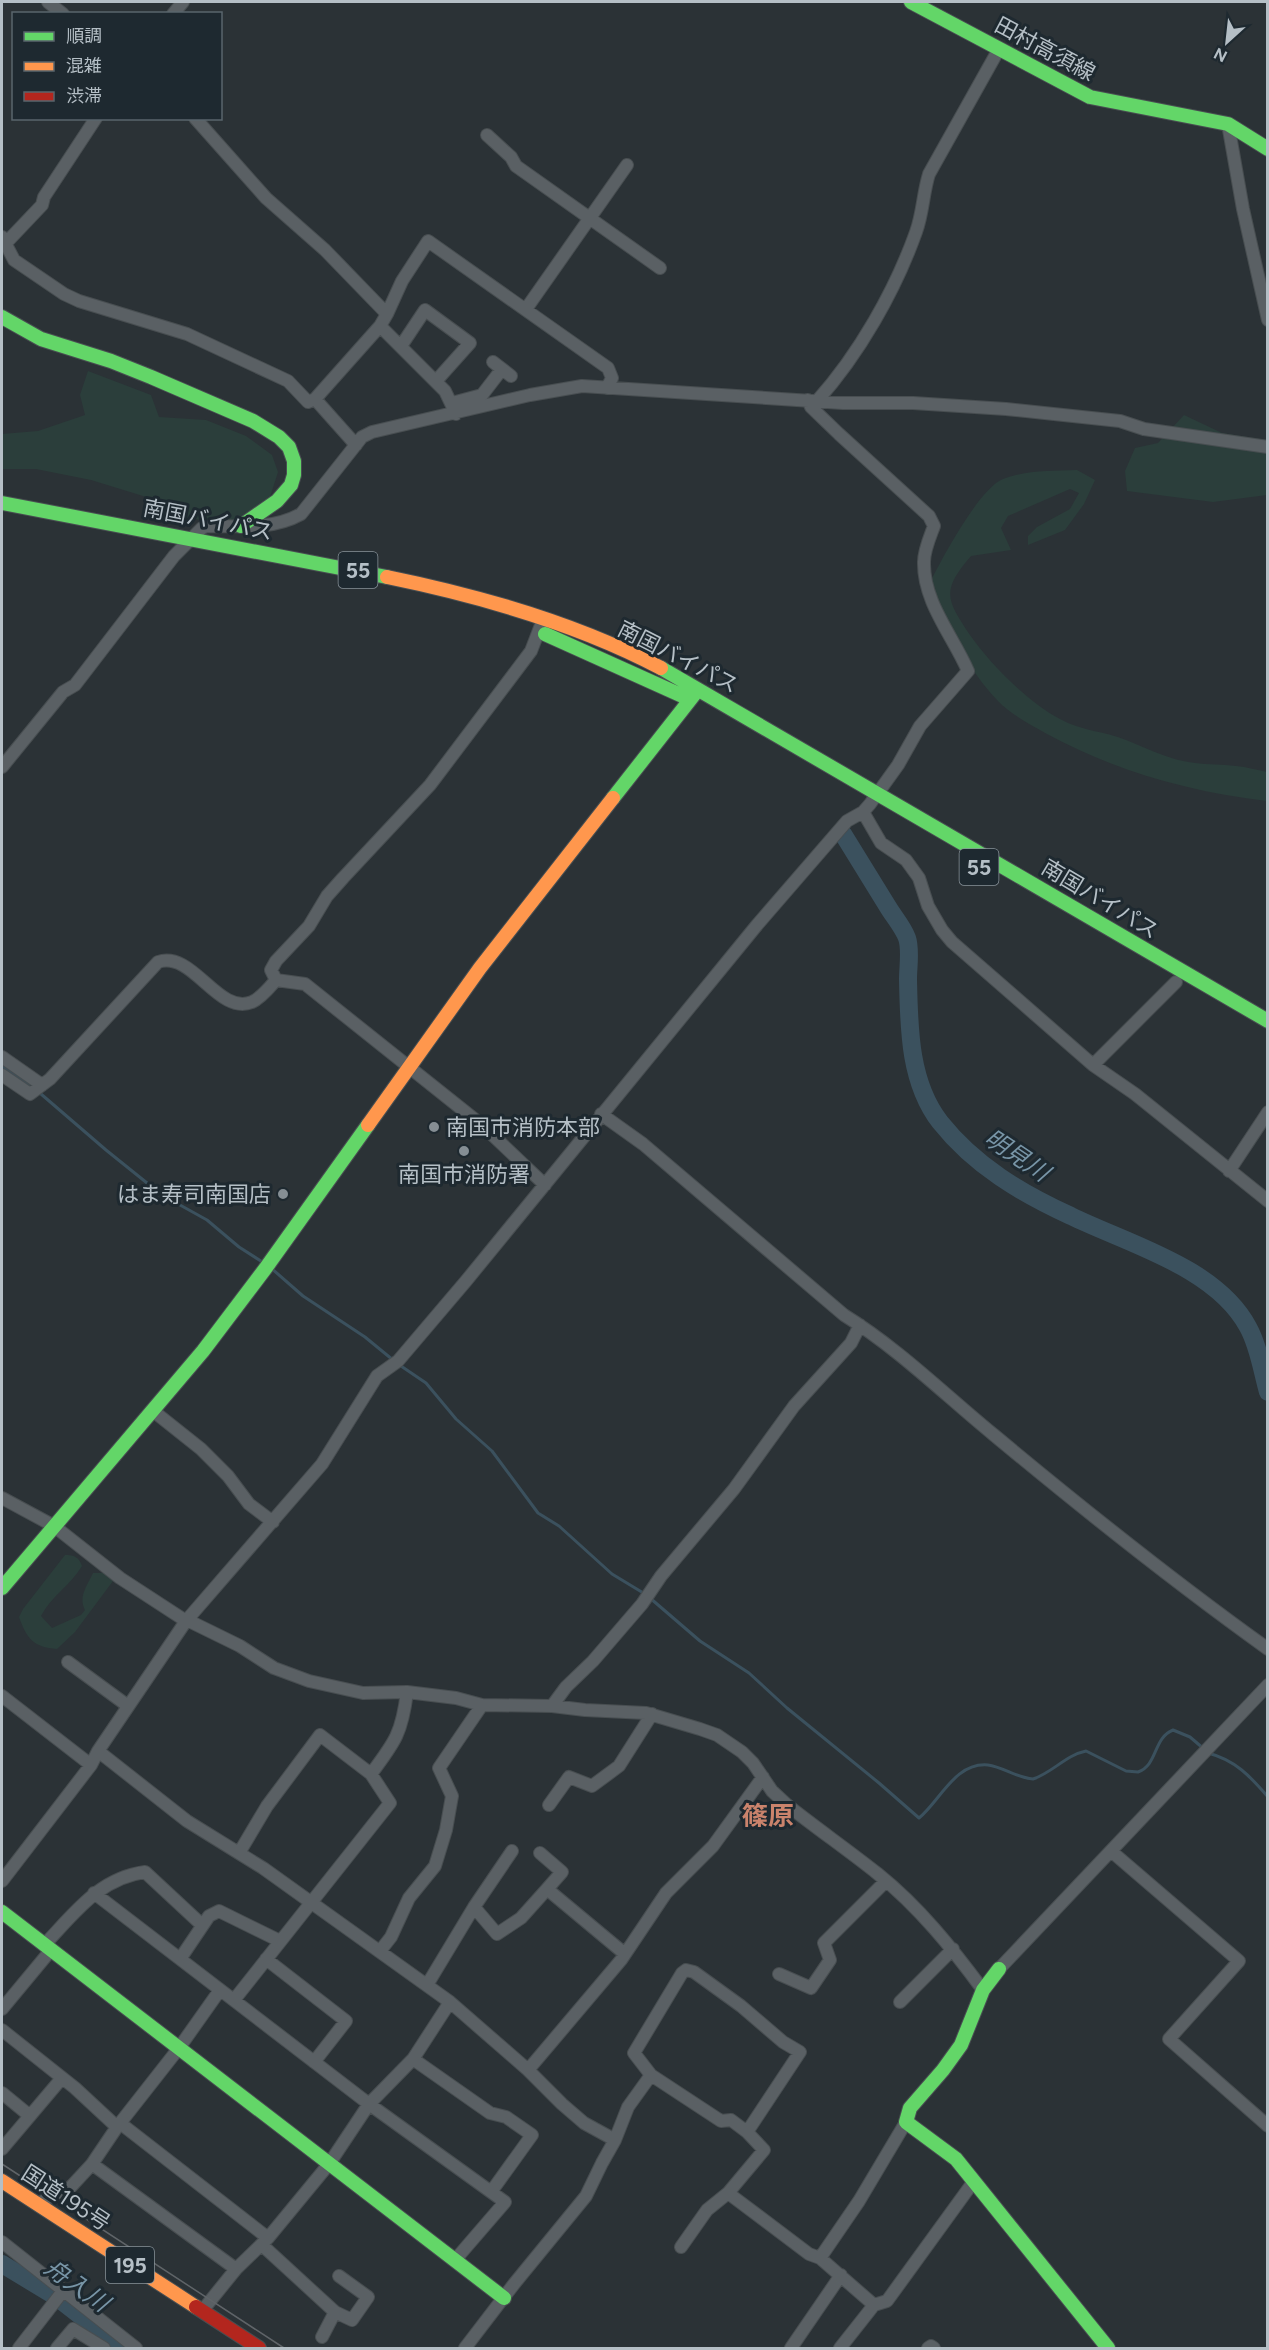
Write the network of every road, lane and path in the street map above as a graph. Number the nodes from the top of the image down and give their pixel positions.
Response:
1 (48, 2) edge
2 (910, 2) edge
3 (60, 12) edge
4 (999, 49) junction
5 (95, 120) edge
6 (197, 120) edge
7 (1228, 124) junction
8 (487, 135) dead end
9 (1268, 149) edge
10 (627, 165) dead end
11 (590, 219) junction
12 (3, 241) edge
13 (660, 268) dead end
14 (526, 309) junction
15 (387, 314) junction
16 (2, 317) edge
17 (1268, 320) edge
18 (380, 326) junction
19 (401, 346) junction
20 (502, 369) dead end
21 (436, 381) junction
22 (607, 388) junction
23 (315, 399) junction
24 (812, 400) junction
25 (454, 408) junction
26 (356, 445) junction
27 (1268, 447) edge
28 (2, 503) edge
29 (241, 526) junction
30 (71, 530) dead end
31 (192, 538) junction
32 (181, 550) junction
33 (446, 604) dead end
34 (477, 613) dead end
35 (541, 625) junction
36 (695, 694) junction
37 (2, 767) edge
38 (870, 802) junction
39 (276, 980) junction
40 (1176, 982) junction
41 (1268, 1021) edge
42 (1268, 1035) edge
43 (2, 1057) edge
44 (1093, 1065) junction
45 (410, 1068) junction
46 (2, 1076) edge
47 (42, 1084) junction
48 (1268, 1112) edge
49 (601, 1114) junction
50 (1229, 1171) junction
51 (545, 1185) junction
52 (1268, 1201) edge
53 (860, 1325) junction
54 (153, 1410) junction
55 (2, 1498) edge
56 (273, 1522) junction
57 (54, 1526) junction
58 (2, 1588) edge
59 (187, 1620) junction
60 (1268, 1649) edge
61 (68, 1662) dead end
62 (1268, 1685) edge
63 (407, 1692) junction
64 (2, 1696) edge
65 (482, 1705) junction
66 (128, 1706) junction
67 (552, 1706) junction
68 (652, 1714) junction
69 (98, 1751) junction
70 (91, 1765) junction
71 (371, 1774) junction
72 (763, 1777) junction
73 (549, 1805) dead end
74 (512, 1851) dead end
75 (1111, 1851) junction
76 (239, 1853) junction
77 (540, 1853) dead end
78 (2, 1881) edge
79 (886, 1881) junction
80 (547, 1889) junction
81 (94, 1893) junction
82 (310, 1902) junction
83 (474, 1907) junction
84 (2, 1912) edge
85 (202, 1925) junction
86 (280, 1941) junction
87 (47, 1947) junction
88 (954, 1949) junction
89 (380, 1951) junction
90 (625, 1954) junction
91 (180, 1959) junction
92 (266, 1959) junction
93 (999, 1969) joint
94 (779, 1974) dead end
95 (427, 1985) junction
96 (220, 1990) junction
97 (983, 1990) junction
98 (234, 2000) junction
99 (450, 2002) junction
100 (900, 2002) dead end
101 (2, 2009) edge
102 (2, 2030) edge
103 (178, 2048) junction
104 (413, 2059) junction
105 (314, 2062) junction
106 (528, 2070) junction
107 (651, 2075) junction
108 (62, 2078) junction
109 (2, 2093) edge
110 (369, 2104) junction
111 (30, 2116) junction
112 (906, 2121) junction
113 (118, 2125) junction
114 (1268, 2126) edge
115 (747, 2132) junction
116 (615, 2140) junction
117 (2, 2150) edge
118 (92, 2164) junction
119 (329, 2164) junction
120 (2, 2181) edge
121 (974, 2181) junction
122 (491, 2192) junction
123 (728, 2193) junction
124 (38, 2205) junction
125 (265, 2242) junction
126 (3, 2246) edge
127 (681, 2247) dead end
128 (820, 2258) junction
129 (455, 2260) junction
130 (236, 2269) junction
131 (841, 2275) junction
132 (339, 2276) dead end
133 (63, 2291) junction
134 (504, 2298) junction
135 (874, 2305) junction
136 (202, 2311) junction
137 (335, 2312) junction
138 (322, 2337) dead end
139 (19, 2349) edge
140 (57, 2349) edge
141 (104, 2349) edge
142 (136, 2349) edge
143 (259, 2349) edge
144 (465, 2349) edge
145 (791, 2349) edge
146 (840, 2349) edge
147 (928, 2349) edge
148 (934, 2349) edge
149 (1108, 2349) edge

1 - 3 street
2 - 4 main road, 田村高須線
4 - 7 main road, 田村高須線
4 - 24 street
5 - 12 street
6 - 15 street
7 - 9 main road, 田村高須線
7 - 17 street
8 - 11 street
10 - 11 street
11 - 13 street
11 - 14 street
12 - 23 street
14 - 15 street
14 - 22 street
15 - 18 street
16 - 29 main road
18 - 19 street
18 - 23 street
19 - 21 street
19 - 21 street
20 - 25 street
21 - 25 street
22 - 24 street
22 - 25 street
23 - 26 street
24 - 27 street
24 - 38 street
25 - 26 street
26 - 29 street
28 - 31 main road, 南国バイパス / 55
29 - 31 street
30 - 32 main road, 南国バイパス / 55
31 - 32 street
31 - 35 main road, 南国バイパス / 55
32 - 33 main road, 南国バイパス / 55
32 - 37 street
34 - 35 main road, 南国バイパス / 55
35 - 36 main road, 南国バイパス / 55
35 - 39 street
36 - 38 main road, 南国バイパス / 55
36 - 45 main road
38 - 40 main road, 南国バイパス / 55
38 - 41 main road, 南国バイパス / 55
38 - 44 street
38 - 49 street
39 - 45 street
39 - 47 street
40 - 42 main road, 南国バイパス / 55
40 - 44 street
43 - 47 street
44 - 50 street
45 - 51 street
45 - 54 main road
46 - 47 street
48 - 50 street
49 - 51 street
49 - 53 street
50 - 52 street
51 - 56 street
53 - 60 street
53 - 67 street
54 - 56 street
54 - 57 main road
55 - 57 street
56 - 59 street
57 - 58 main road
57 - 59 street
59 - 63 street
59 - 66 street
61 - 66 street
62 - 75 street
63 - 65 street
63 - 71 street
64 - 70 street
65 - 67 street
65 - 89 street
66 - 69 street
67 - 68 street
68 - 72 street
68 - 73 street
69 - 70 street
69 - 76 street
70 - 78 street
71 - 76 street
71 - 82 street
72 - 79 street
72 - 90 street
74 - 83 street
75 - 93 street
75 - 114 street
76 - 82 street
77 - 80 street
79 - 88 street
79 - 94 street
80 - 83 street
80 - 90 street
81 - 85 street
81 - 87 street
81 - 91 street
82 - 86 street
82 - 89 street
83 - 95 street
84 - 87 main road
85 - 86 street
85 - 91 street
86 - 92 street
87 - 101 street
87 - 103 main road
88 - 97 street
88 - 100 street
89 - 95 street
90 - 106 street
91 - 96 street
92 - 98 street
92 - 105 street
93 - 97 main road
95 - 99 street
96 - 98 street
96 - 103 street
97 - 112 main road
98 - 105 street
99 - 104 street
99 - 106 street
102 - 108 street
103 - 113 street
103 - 119 main road
104 - 110 street
104 - 122 street
105 - 110 street
106 - 116 street
107 - 115 street
107 - 115 street
107 - 116 street
108 - 111 street
108 - 113 street
109 - 111 street
110 - 119 street
110 - 122 street
111 - 117 street
112 - 121 main road
112 - 128 street
113 - 118 street
113 - 125 street
115 - 123 street
116 - 134 street
118 - 124 street
118 - 130 street
119 - 125 street
119 - 129 main road
120 - 124 main road, 国道195号 / 195
121 - 135 street
121 - 149 main road
122 - 129 street
123 - 127 street
123 - 128 street
124 - 136 main road, 国道195号 / 195
125 - 130 street
125 - 137 street
126 - 133 street
128 - 131 street
129 - 134 main road
130 - 136 street
131 - 135 street
131 - 145 street
132 - 137 street
133 - 139 street
133 - 142 street
134 - 144 street
135 - 146 street
136 - 143 main road, 国道195号 / 195
137 - 138 street
140 - 141 street
147 - 148 street

